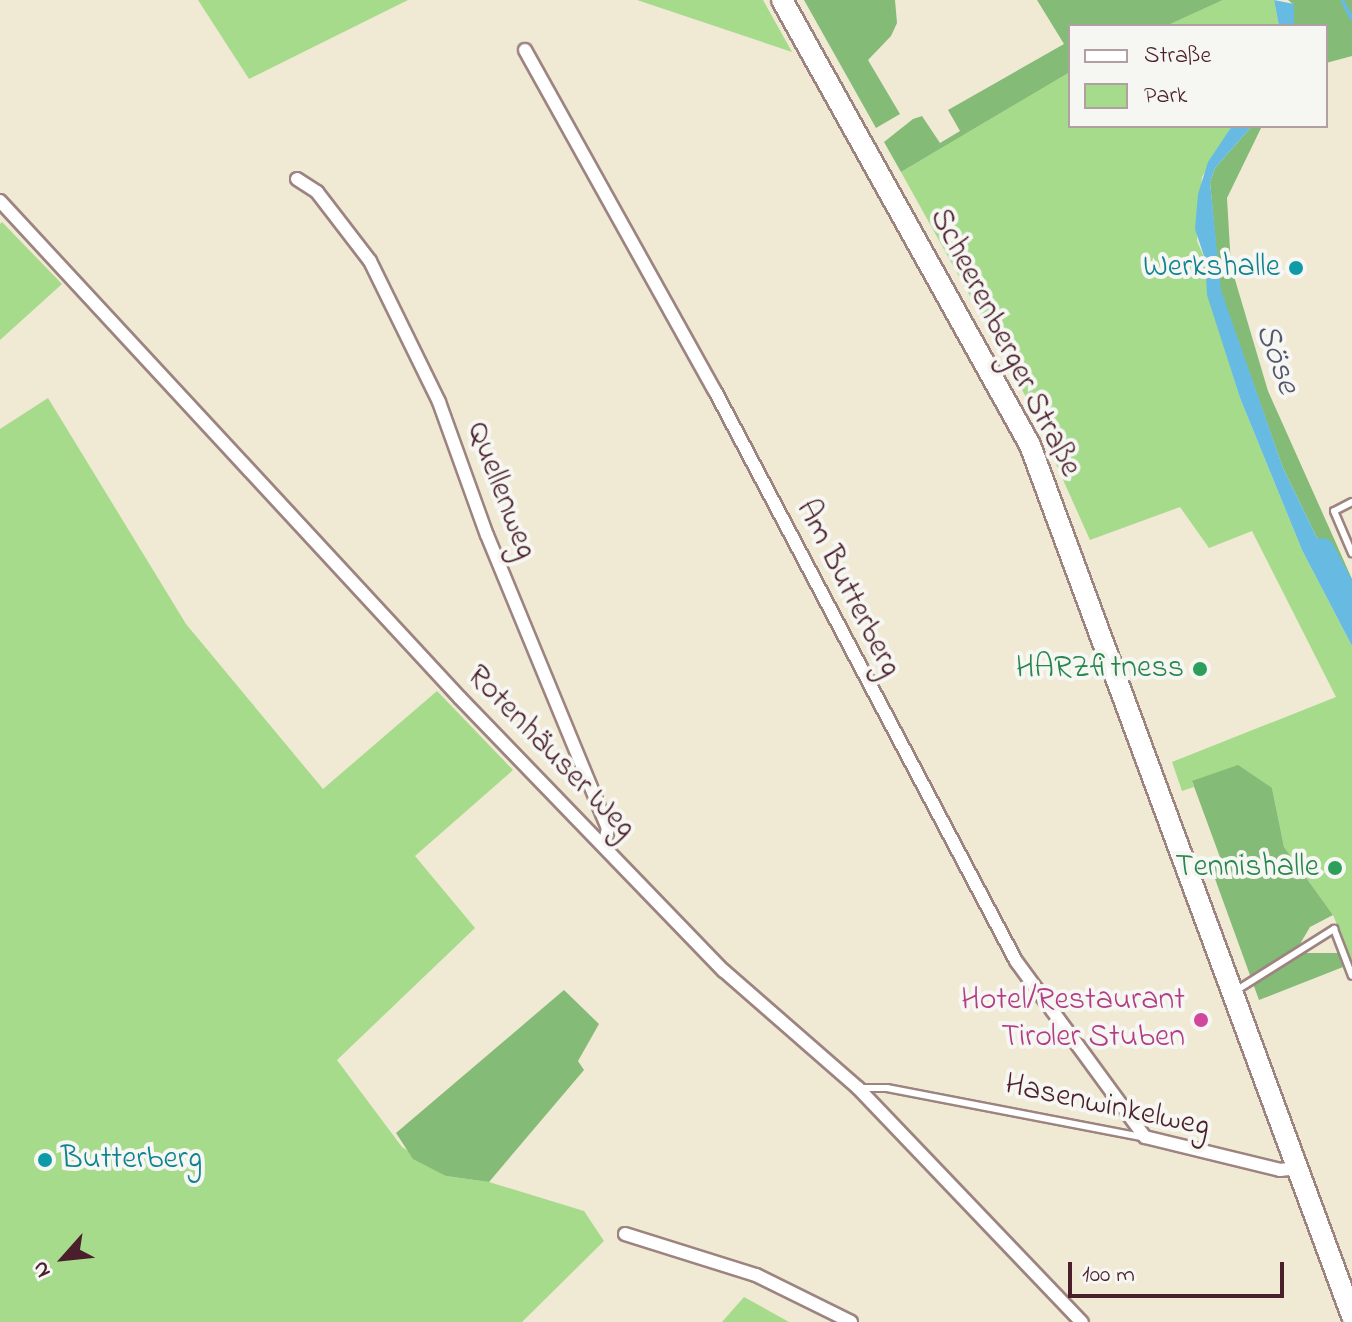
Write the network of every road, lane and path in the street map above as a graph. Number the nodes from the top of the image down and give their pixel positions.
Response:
1 (782, 0) edge
2 (525, 50) dead end
3 (297, 179) dead end
4 (0, 201) edge
5 (1352, 502) edge
6 (1352, 553) edge
7 (604, 847) junction
8 (1352, 976) edge
9 (1233, 991) junction
10 (858, 1088) junction
11 (1145, 1137) junction
12 (1297, 1168) junction
13 (625, 1234) dead end
14 (1352, 1316) edge
15 (851, 1322) edge
16 (1082, 1322) edge

1 - 9 main road, Scheerenberger Straße
2 - 11 street, Am Butterberg
3 - 7 street, Quellenweg
4 - 7 street, Rotenhäuser Weg
5 - 6 lane
7 - 10 street, Rotenhäuser Weg
8 - 9 lane
9 - 12 main road, Scheerenberger Straße
10 - 11 lane, Hasenwinkelweg
10 - 16 street, Rotenhäuser Weg
11 - 12 street, Hasenwinkelweg
12 - 14 main road, Scheerenberger Straße
13 - 15 street

